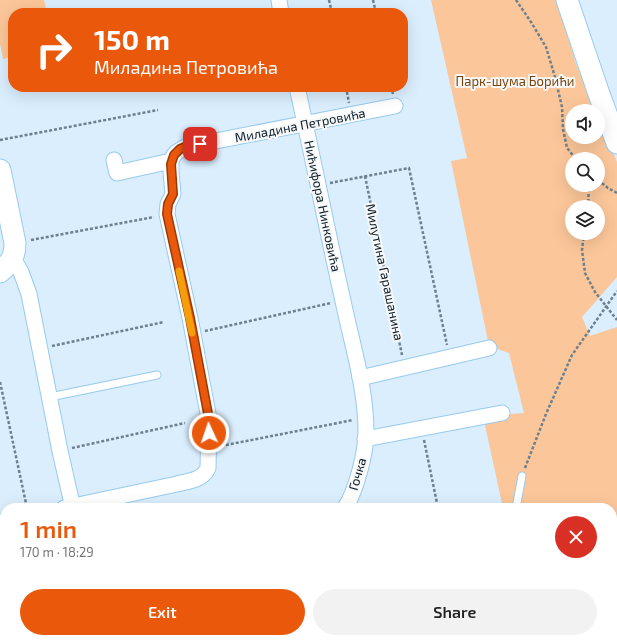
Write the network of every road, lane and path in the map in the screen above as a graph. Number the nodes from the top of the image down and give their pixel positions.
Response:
1 (516, 0) edge
2 (567, 0) edge
3 (298, 92) edge
4 (395, 106) dead end
5 (158, 110) dead end
6 (305, 124) junction
7 (0, 140) edge
8 (617, 143) edge
9 (571, 152) edge
10 (171, 161) junction
11 (0, 170) edge
12 (121, 171) dead end
13 (365, 176) junction
14 (318, 186) junction
15 (605, 186) edge
16 (617, 194) edge
17 (167, 214) junction
18 (583, 240) edge
19 (9, 258) edge
20 (617, 291) edge
21 (343, 301) junction
22 (606, 306) junction
23 (617, 320) edge
24 (164, 322) dead end
25 (192, 333) junction
26 (39, 348) junction
27 (489, 348) dead end
28 (449, 357) junction
29 (405, 367) junction
30 (157, 375) dead end
31 (360, 378) junction
32 (0, 382) edge
33 (50, 397) junction
34 (502, 413) dead end
35 (365, 418) junction
36 (185, 423) dead end
37 (421, 428) junction
38 (365, 439) junction
39 (209, 448) junction
40 (60, 451) junction
41 (522, 476) joint
42 (26, 503) edge
43 (69, 503) edge
44 (89, 503) edge
45 (348, 503) edge
46 (437, 503) edge
47 (517, 503) edge

1 - 9 path
2 - 8 main road
3 - 6 street, Нићифора Нинковића
4 - 6 street, Миладина Петровића
5 - 7 path
6 - 10 street, Миладина Петровића
6 - 14 street, Нићифора Нинковића
10 - 12 street
10 - 17 street
11 - 19 main road
13 - 14 path
13 - 28 path
13 - 29 path, Милутина Гарашанина
14 - 21 street, Нићифора Нинковића
15 - 16 path
17 - 19 path
17 - 25 street
18 - 22 path
19 - 26 street
20 - 22 path
21 - 25 path
21 - 31 street, Нићифора Нинковића
22 - 23 path
22 - 41 path
24 - 26 path
25 - 39 street
26 - 33 street
27 - 28 street
28 - 29 street
29 - 31 street
30 - 33 lane
31 - 35 street, Нићифора Нинковића
32 - 42 path
33 - 40 street
34 - 37 street
35 - 38 street, Нићифора Нинковића
35 - 39 path
36 - 40 path
37 - 38 street
37 - 46 path
38 - 45 street, Гочка
39 - 44 street
40 - 43 street
41 - 47 lane

